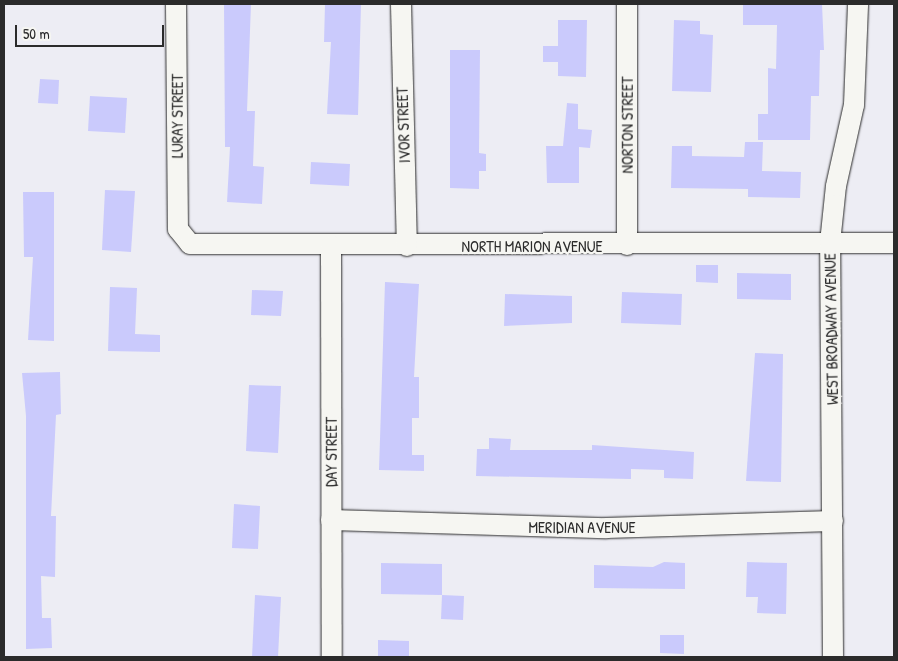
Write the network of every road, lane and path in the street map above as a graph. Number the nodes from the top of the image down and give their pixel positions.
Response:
1 (176, 4) edge
2 (401, 4) edge
3 (627, 4) edge
4 (858, 4) edge
5 (178, 229) joint
6 (894, 243) edge
7 (830, 244) junction
8 (331, 246) junction
9 (407, 246) junction
10 (627, 246) junction
11 (331, 520) junction
12 (832, 521) junction
13 (332, 657) edge
14 (833, 657) edge

1 - 5 street, LURAY STREET
2 - 9 street, IVOR STREET
3 - 10 street, NORTON STREET
4 - 7 street, WEST BROADWAY AVENUE
5 - 8 street, NORTH MARION AVENUE
6 - 7 street, NORTH MARION AVENUE
7 - 10 street, NORTH MARION AVENUE
7 - 12 street, WEST BROADWAY AVENUE
8 - 9 street, NORTH MARION AVENUE
8 - 11 street, DAY STREET
9 - 10 street, NORTH MARION AVENUE
11 - 12 street, MERIDIAN AVENUE
11 - 13 street, DAY STREET
12 - 14 street, WEST BROADWAY AVENUE

